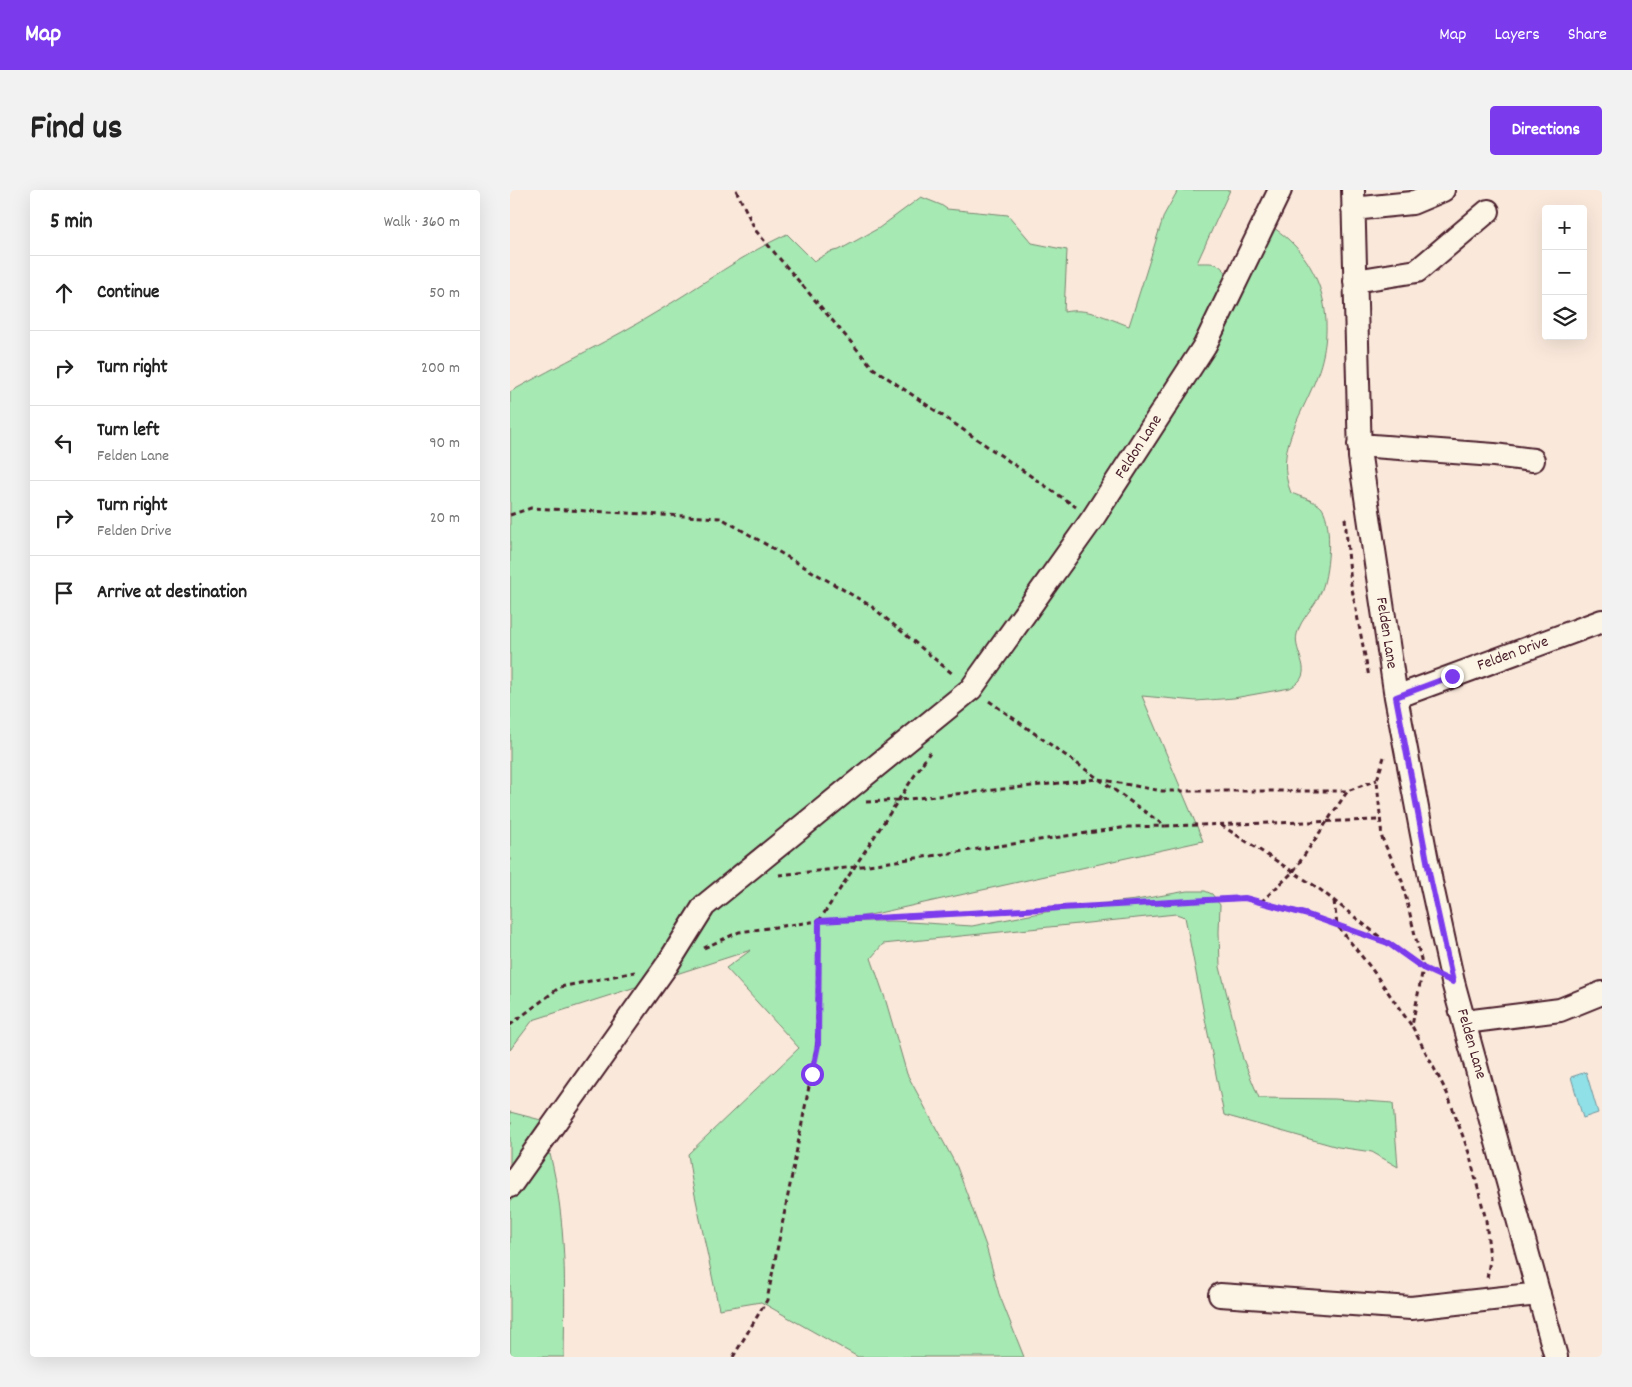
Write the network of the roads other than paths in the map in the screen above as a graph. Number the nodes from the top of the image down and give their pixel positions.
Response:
1 (1280, 190) edge
2 (1443, 190) edge
3 (1353, 200) edge
4 (1488, 211) dead end
5 (1355, 281) junction
6 (1359, 445) junction
7 (1533, 460) dead end
8 (1602, 621) edge
9 (1396, 697) junction
10 (1602, 994) edge
11 (1465, 1022) junction
12 (510, 1186) edge
13 (1539, 1294) junction
14 (1220, 1295) dead end
15 (1556, 1357) edge

1 - 12 street, Feldon Lane
2 - 3 street
3 - 5 street, Felden Lane
4 - 5 street
5 - 6 street, Felden Lane
6 - 7 street
6 - 9 street, Felden Lane
8 - 9 street, Felden Drive
9 - 11 street, Felden Lane
10 - 11 street
11 - 13 street, Felden Lane
13 - 14 street
13 - 15 street, Felden Lane

